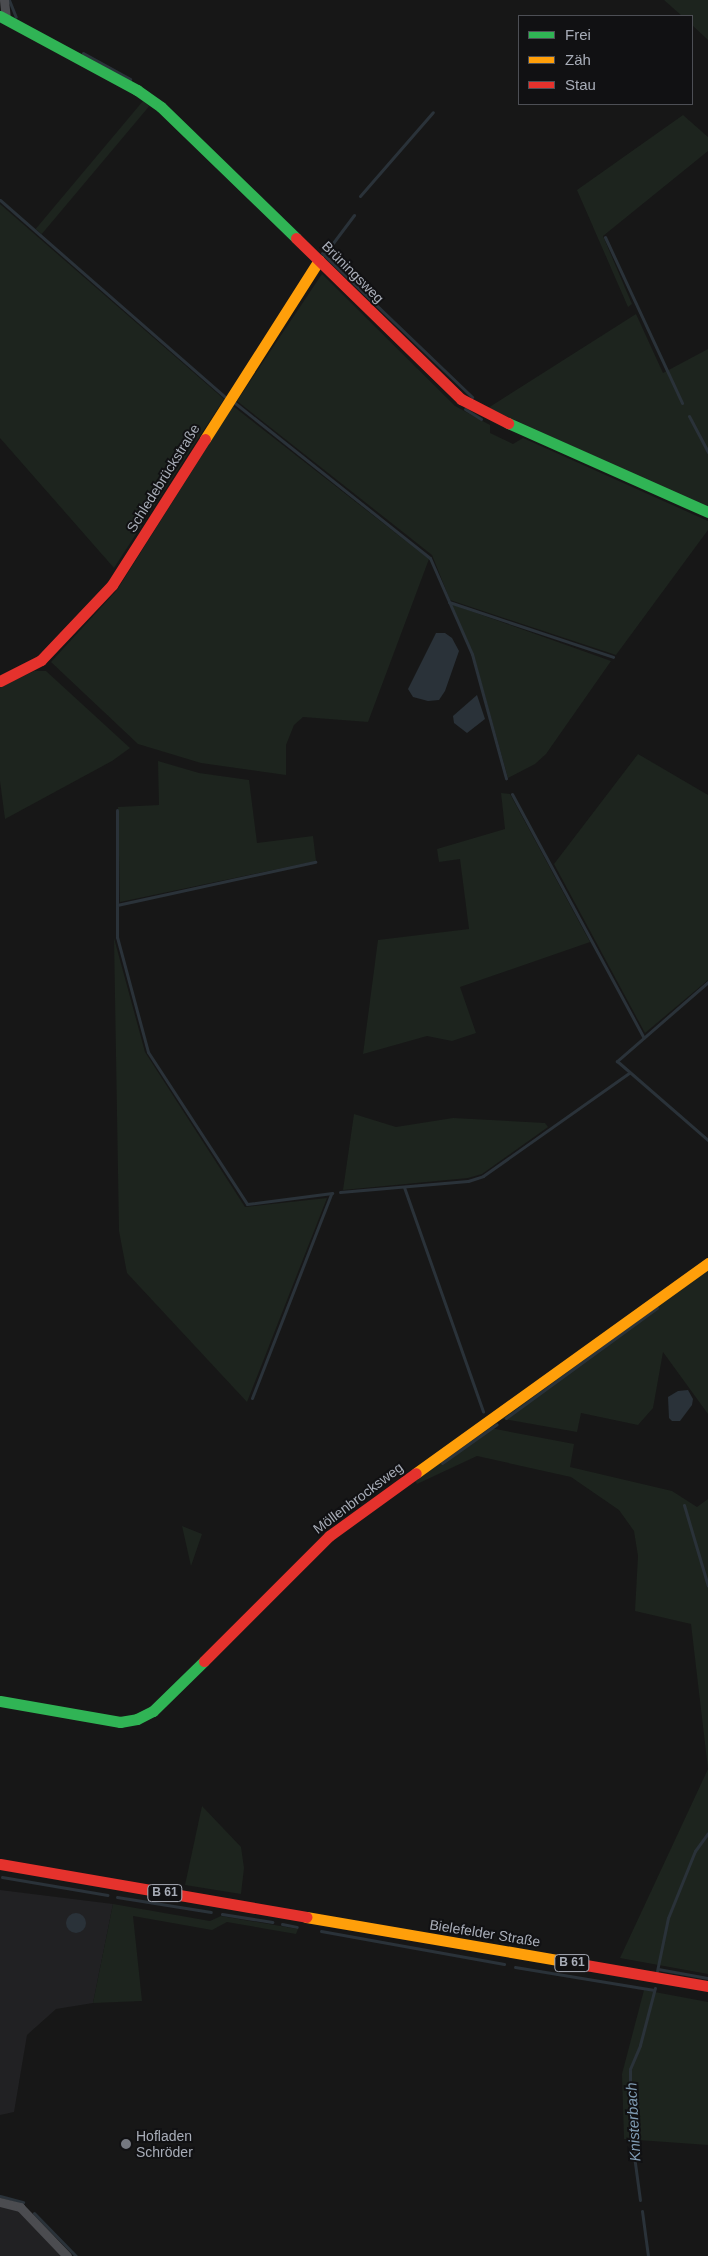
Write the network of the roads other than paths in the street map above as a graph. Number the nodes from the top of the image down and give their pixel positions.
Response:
1 (4, 0) edge
2 (3, 18) edge
3 (319, 260) junction
4 (708, 512) edge
5 (0, 682) edge
6 (708, 1263) edge
7 (0, 1701) edge
8 (0, 1864) edge
9 (708, 1986) edge
10 (0, 2202) edge
11 (68, 2256) edge

1 - 2 street
2 - 3 street, Brüningsweg
3 - 4 street, Brüningsweg
3 - 5 street, Schledebrückstraße
6 - 7 street, Möllenbrocksweg
8 - 9 street, Bielefelder Straße / B 61
10 - 11 street

